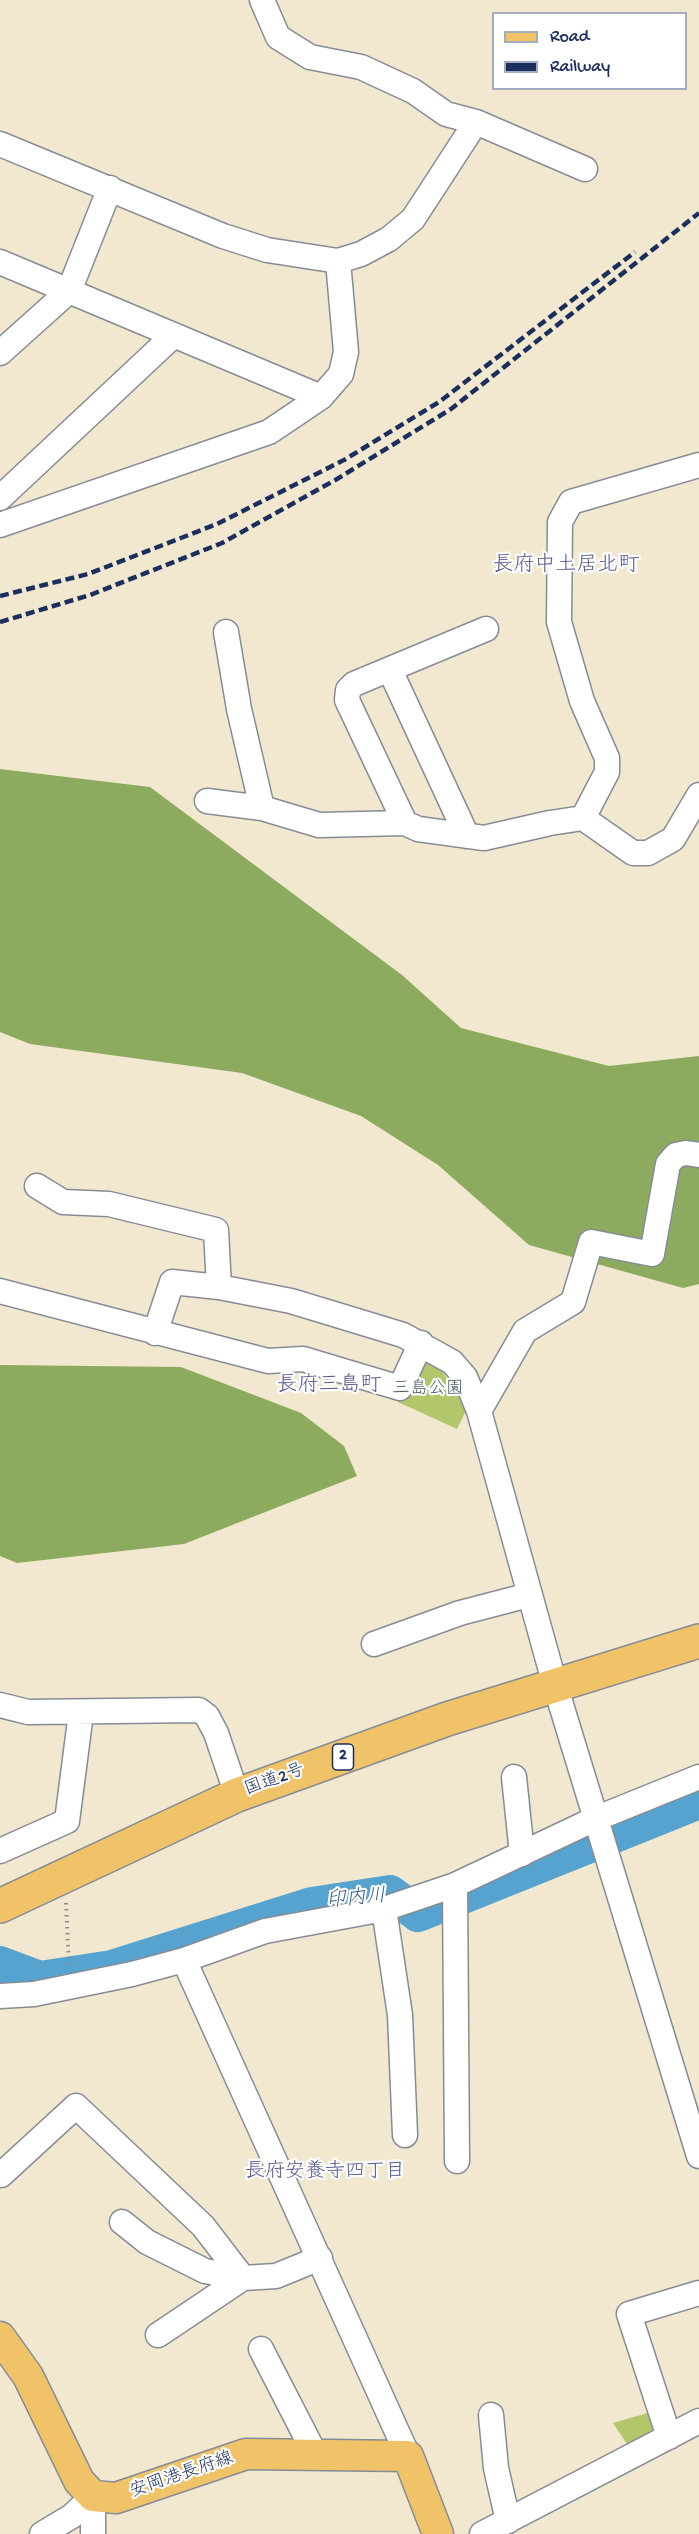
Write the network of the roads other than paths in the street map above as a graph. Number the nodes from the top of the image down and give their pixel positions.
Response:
1 (262, 0) edge
2 (476, 123) junction
3 (0, 144) edge
4 (585, 169) dead end
5 (110, 188) junction
6 (338, 261) junction
7 (0, 262) edge
8 (69, 291) junction
9 (174, 335) junction
10 (0, 354) edge
11 (321, 397) junction
12 (699, 465) edge
13 (0, 498) edge
14 (0, 525) edge
15 (486, 629) dead end
16 (226, 632) dead end
17 (390, 670) junction
18 (699, 795) edge
19 (207, 801) dead end
20 (262, 808) junction
21 (583, 818) junction
22 (405, 823) junction
23 (467, 836) junction
24 (699, 1155) edge
25 (37, 1186) dead end
26 (219, 1287) junction
27 (0, 1291) edge
28 (155, 1333) junction
29 (421, 1343) junction
30 (479, 1411) junction
31 (529, 1595) junction
32 (699, 1641) edge
33 (374, 1644) dead end
34 (555, 1685) junction
35 (0, 1705) edge
36 (81, 1713) junction
37 (699, 1777) edge
38 (514, 1778) dead end
39 (237, 1795) junction
40 (598, 1828) junction
41 (0, 1851) edge
42 (522, 1854) junction
43 (455, 1895) junction
44 (397, 1904) junction
45 (0, 1906) edge
46 (184, 1960) junction
47 (0, 1996) edge
48 (405, 2136) dead end
49 (699, 2156) edge
50 (457, 2161) dead end
51 (1, 2175) edge
52 (122, 2222) dead end
53 (320, 2258) junction
54 (243, 2278) junction
55 (699, 2293) edge
56 (158, 2335) dead end
57 (0, 2337) edge
58 (261, 2349) dead end
59 (0, 2364) edge
60 (28, 2376) junction
61 (490, 2415) dead end
62 (699, 2421) edge
63 (669, 2438) junction
64 (316, 2456) junction
65 (408, 2456) junction
66 (93, 2496) junction
67 (508, 2521) junction
68 (42, 2534) edge
69 (93, 2534) edge
70 (438, 2534) edge
71 (482, 2534) edge

1 - 2 street
2 - 4 street
2 - 6 street
3 - 5 street
5 - 6 street
5 - 8 street
6 - 11 street
7 - 8 street
8 - 9 street
8 - 10 street
9 - 11 street
9 - 13 street
11 - 14 street
12 - 21 street
15 - 17 street
16 - 20 street
17 - 22 street
17 - 23 street
18 - 21 street
19 - 20 street
20 - 22 street
21 - 23 street
22 - 23 street
24 - 30 street
25 - 26 street
26 - 28 street
26 - 29 street
27 - 28 street
28 - 29 street
29 - 30 street
30 - 31 street
31 - 33 street
31 - 34 street
32 - 34 highway, 国道2号 / 2
34 - 39 highway, 国道2号 / 2
34 - 40 street
35 - 36 street
36 - 39 street
36 - 41 street
37 - 40 street
38 - 42 street
39 - 45 highway, 国道2号 / 2
40 - 42 street
40 - 49 street
42 - 43 street
43 - 44 street
43 - 50 street
44 - 46 street
44 - 48 street
46 - 47 street
46 - 53 street
51 - 54 street
52 - 54 street
53 - 54 street
53 - 65 street
54 - 56 street
55 - 63 street
57 - 60 main road
58 - 64 street
59 - 60 street
60 - 66 main road
61 - 67 street
62 - 63 street
63 - 67 street
64 - 65 main road, 安岡港長府線
64 - 66 main road, 安岡港長府線
65 - 70 main road
66 - 68 street
66 - 69 street
67 - 71 street

